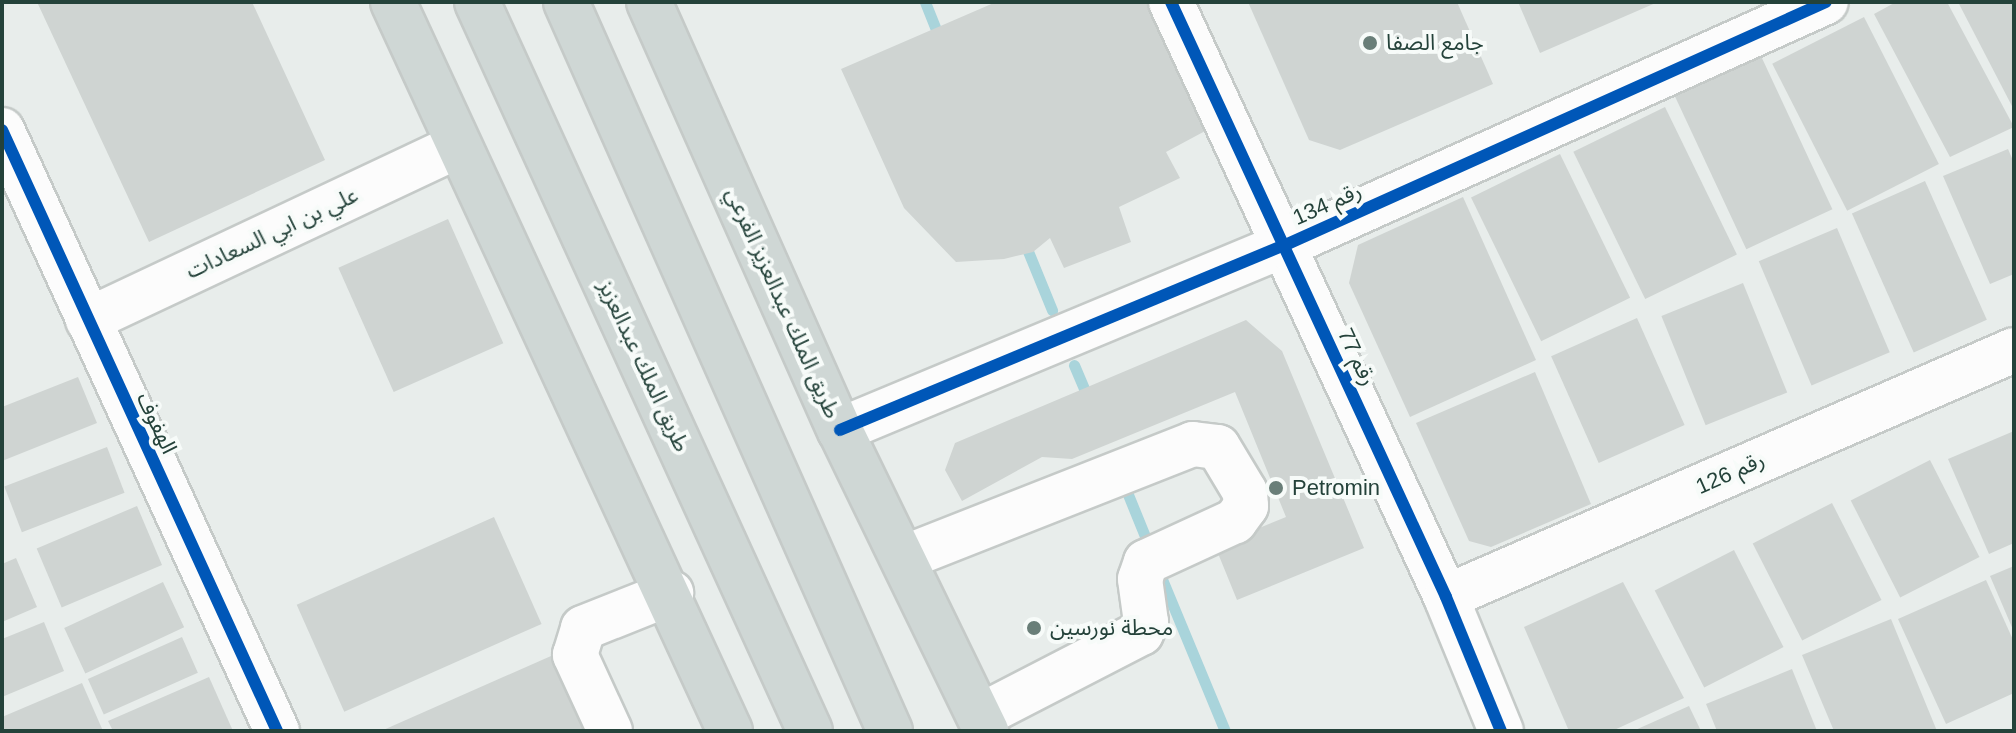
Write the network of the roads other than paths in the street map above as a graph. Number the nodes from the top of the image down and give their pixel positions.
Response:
1 (393, 2) edge
2 (477, 2) edge
3 (566, 2) edge
4 (649, 2) edge
5 (1171, 2) edge
6 (1826, 2) edge
7 (1743, 19) edge
8 (2, 130) edge
9 (457, 146) junction
10 (1283, 246) junction
11 (88, 320) junction
12 (2014, 350) edge
13 (840, 430) junction
14 (906, 557) junction
15 (671, 593) junction
16 (1446, 597) junction
17 (983, 724) edge
18 (277, 731) edge
19 (610, 731) edge
20 (730, 731) edge
21 (810, 731) edge
22 (890, 731) edge
23 (1501, 731) edge

1 - 9 main road
2 - 21 main road, طريق الملك عبدالعزيز
3 - 22 main road
4 - 13 main road, طريق الملك عبدالعزيز الفرعي
5 - 10 street, رقم 77
6 - 7 street, رقم 134
7 - 10 street, رقم 134
8 - 11 street, الهفوف
9 - 11 street, علي بن ابي السعادات
9 - 15 main road
10 - 13 street, رقم 134
10 - 16 street, رقم 77
11 - 18 street, الهفوف
12 - 16 street, رقم 126
13 - 14 main road, طريق الملك عبدالعزيز الفرعي
14 - 17 main road, طريق الملك عبدالعزيز الفرعي
14 - 17 street
15 - 19 street
15 - 20 main road
16 - 23 street, رقم 77

